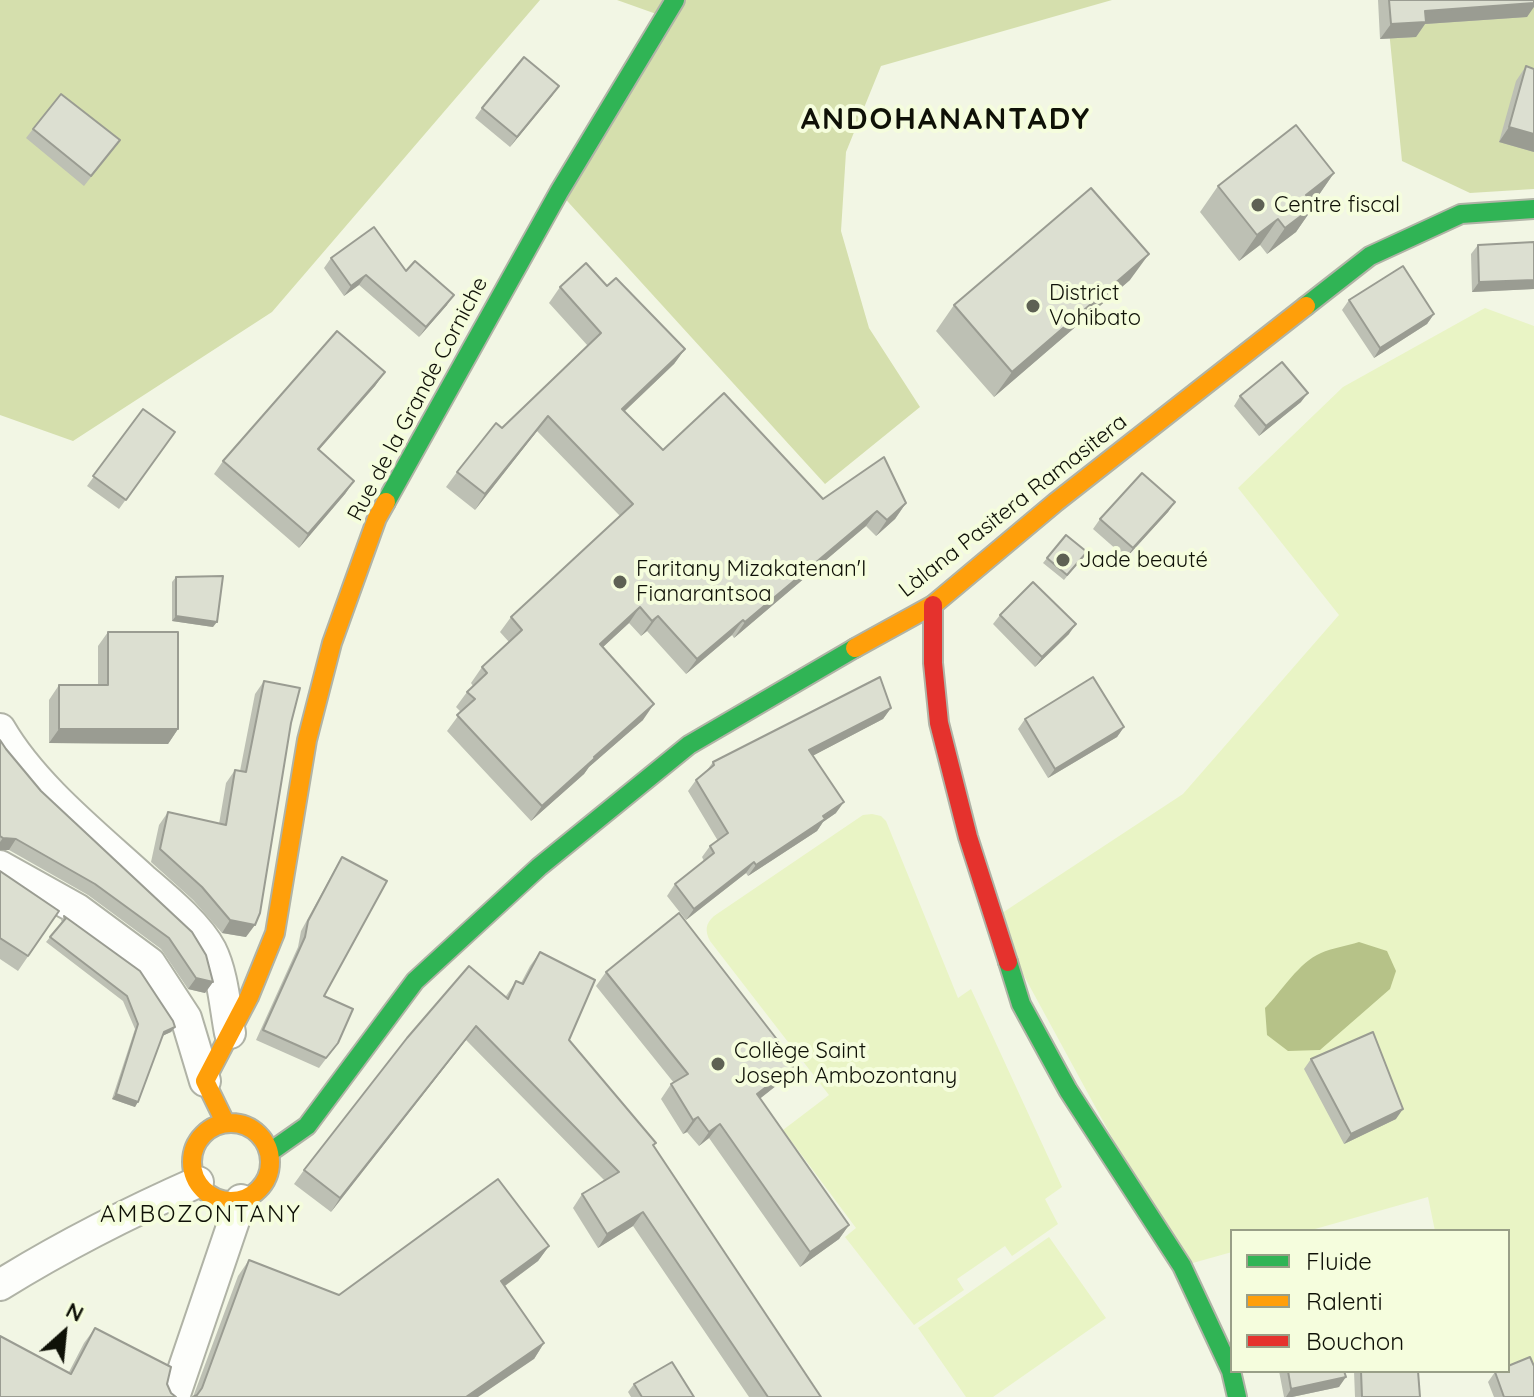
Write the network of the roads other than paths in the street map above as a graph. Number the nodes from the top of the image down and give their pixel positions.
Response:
1 (675, 0) edge
2 (1534, 209) edge
3 (933, 605) junction
4 (0, 729) edge
5 (0, 866) edge
6 (230, 1033) junction
7 (205, 1081) junction
8 (225, 1122) junction
9 (270, 1152) junction
10 (198, 1182) junction
11 (241, 1200) junction
12 (0, 1285) edge
13 (1230, 1369) edge
14 (1231, 1373) edge
15 (174, 1397) edge
16 (1237, 1397) edge

1 - 6 street, Rue de la Grande Corniche
2 - 3 street, Làlana Pasitera Ramasitera
3 - 9 street, Làlana Pasitera Ramasitera
3 - 13 street
4 - 6 street
5 - 7 street
6 - 7 street, Rue de la Grande Corniche
7 - 8 street
8 - 9 street
8 - 10 street
9 - 11 street
10 - 11 street
10 - 12 street
11 - 15 street
14 - 16 street

